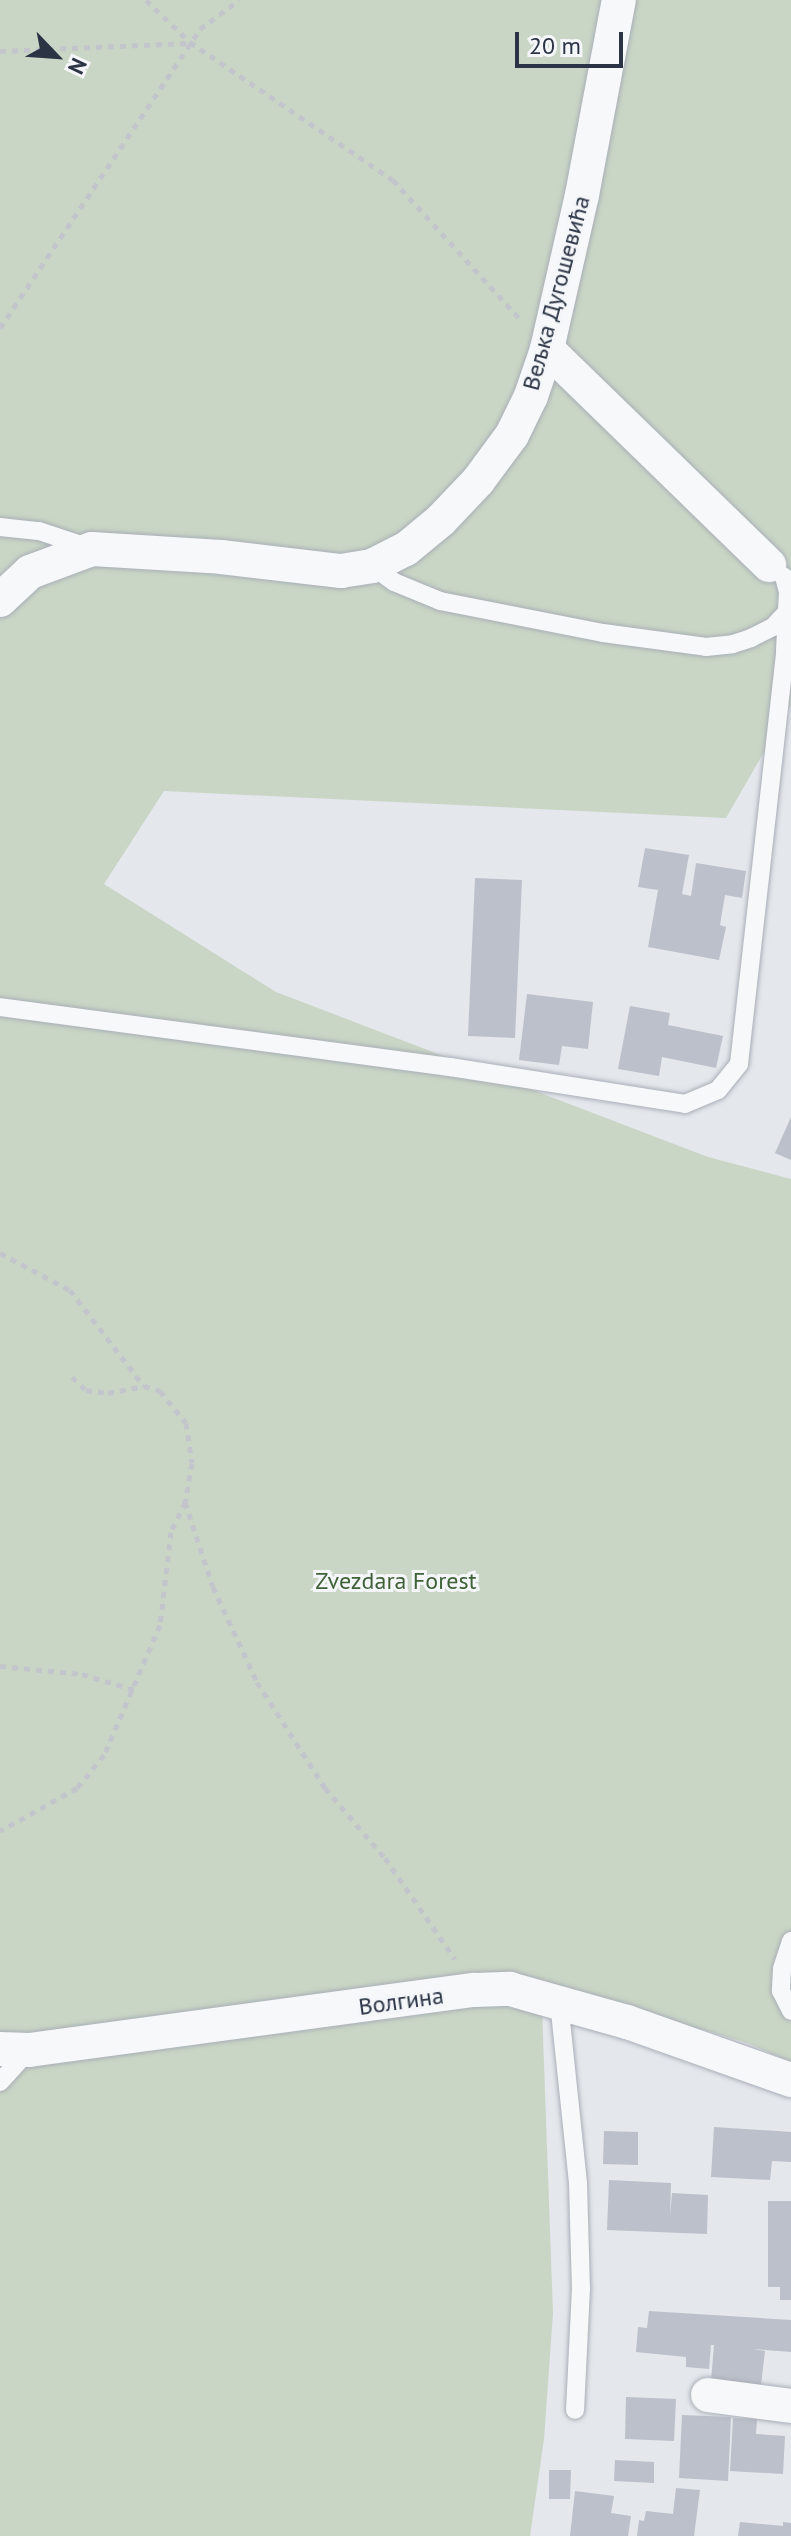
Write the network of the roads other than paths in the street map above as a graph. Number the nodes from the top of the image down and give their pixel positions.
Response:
1 (619, 0) edge
2 (547, 349) junction
3 (0, 527) edge
4 (92, 549) junction
5 (372, 566) junction
6 (782, 575) edge
7 (0, 600) edge
8 (787, 612) junction
9 (0, 1007) edge
10 (791, 1941) edge
11 (559, 2002) junction
12 (791, 2011) edge
13 (15, 2050) edge
14 (791, 2080) edge
15 (0, 2082) edge
16 (708, 2395) dead end
17 (791, 2406) edge
18 (575, 2410) dead end

1 - 2 street, Вељка Дугошевића
2 - 5 street, Вељка Дугошевића
2 - 6 street
3 - 4 lane
4 - 5 street, Вељка Дугошевића
4 - 7 street, Вељка Дугошевића
5 - 8 lane
6 - 8 lane
8 - 9 lane
10 - 12 lane
11 - 13 street, Волгина
11 - 14 street, Волгина
11 - 18 lane
13 - 15 lane
16 - 17 street

